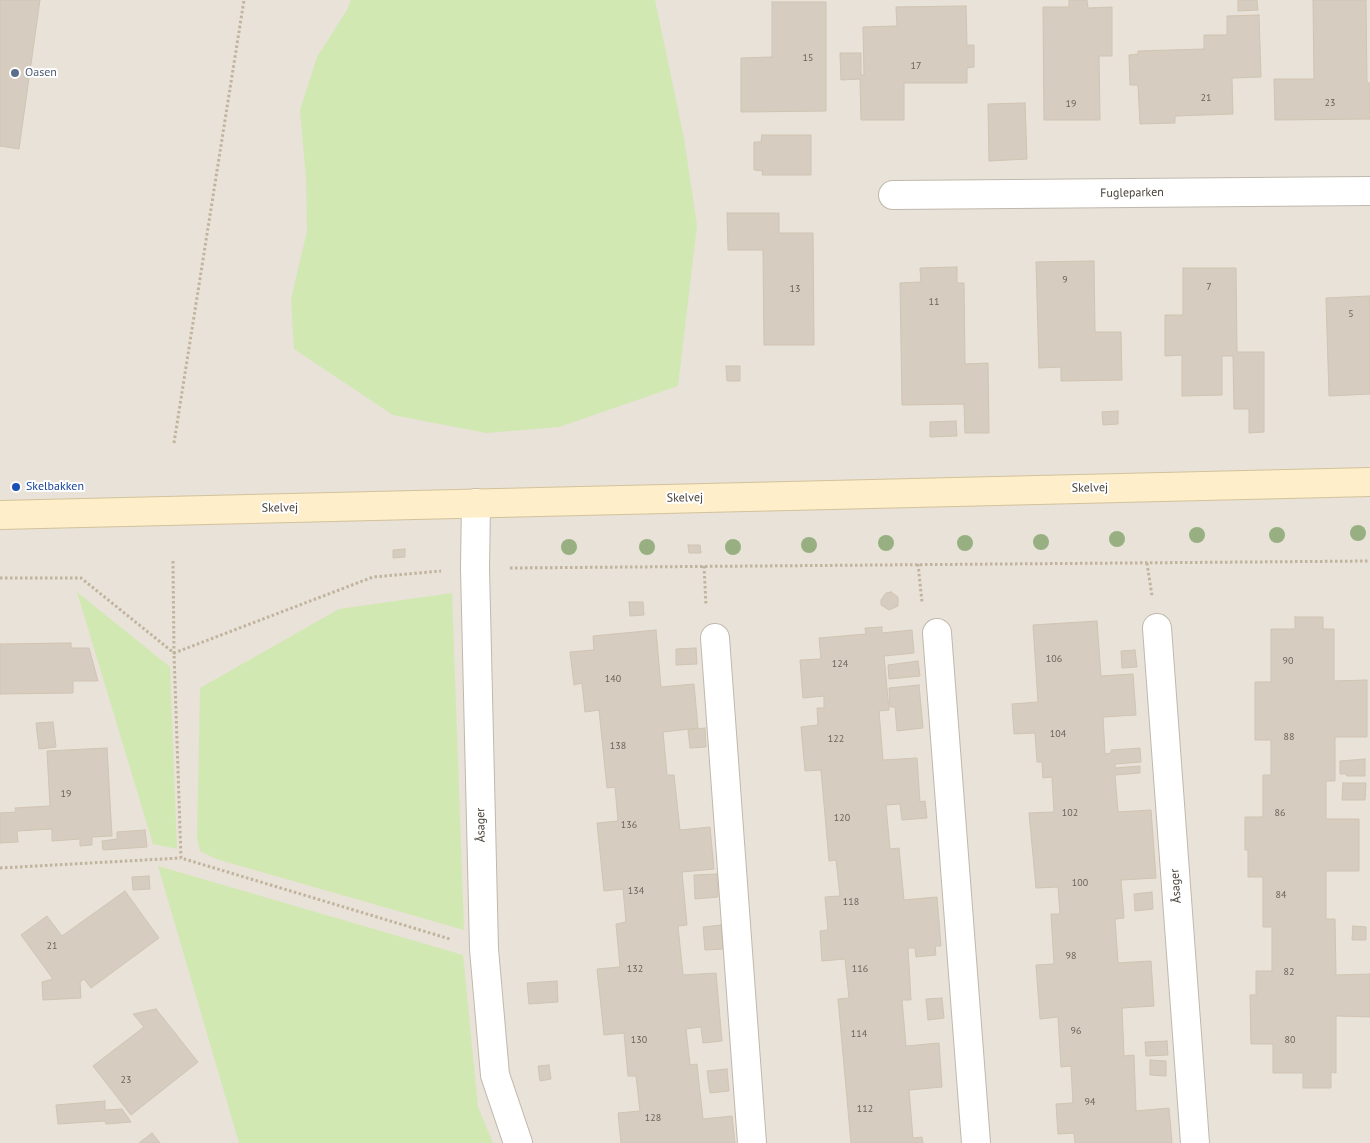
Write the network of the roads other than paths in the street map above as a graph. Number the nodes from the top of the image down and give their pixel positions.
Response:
1 (1370, 191) edge
2 (894, 195) dead end
3 (1370, 482) edge
4 (476, 503) junction
5 (0, 514) edge
6 (1157, 628) dead end
7 (937, 633) dead end
8 (715, 638) dead end
9 (518, 1143) edge
10 (752, 1143) edge
11 (976, 1143) edge
12 (1195, 1143) edge

1 - 2 street, Fugleparken
3 - 4 street, Skelvej
4 - 5 street, Skelvej
4 - 9 street, Åsager
6 - 12 street, Åsager
7 - 11 street
8 - 10 street

